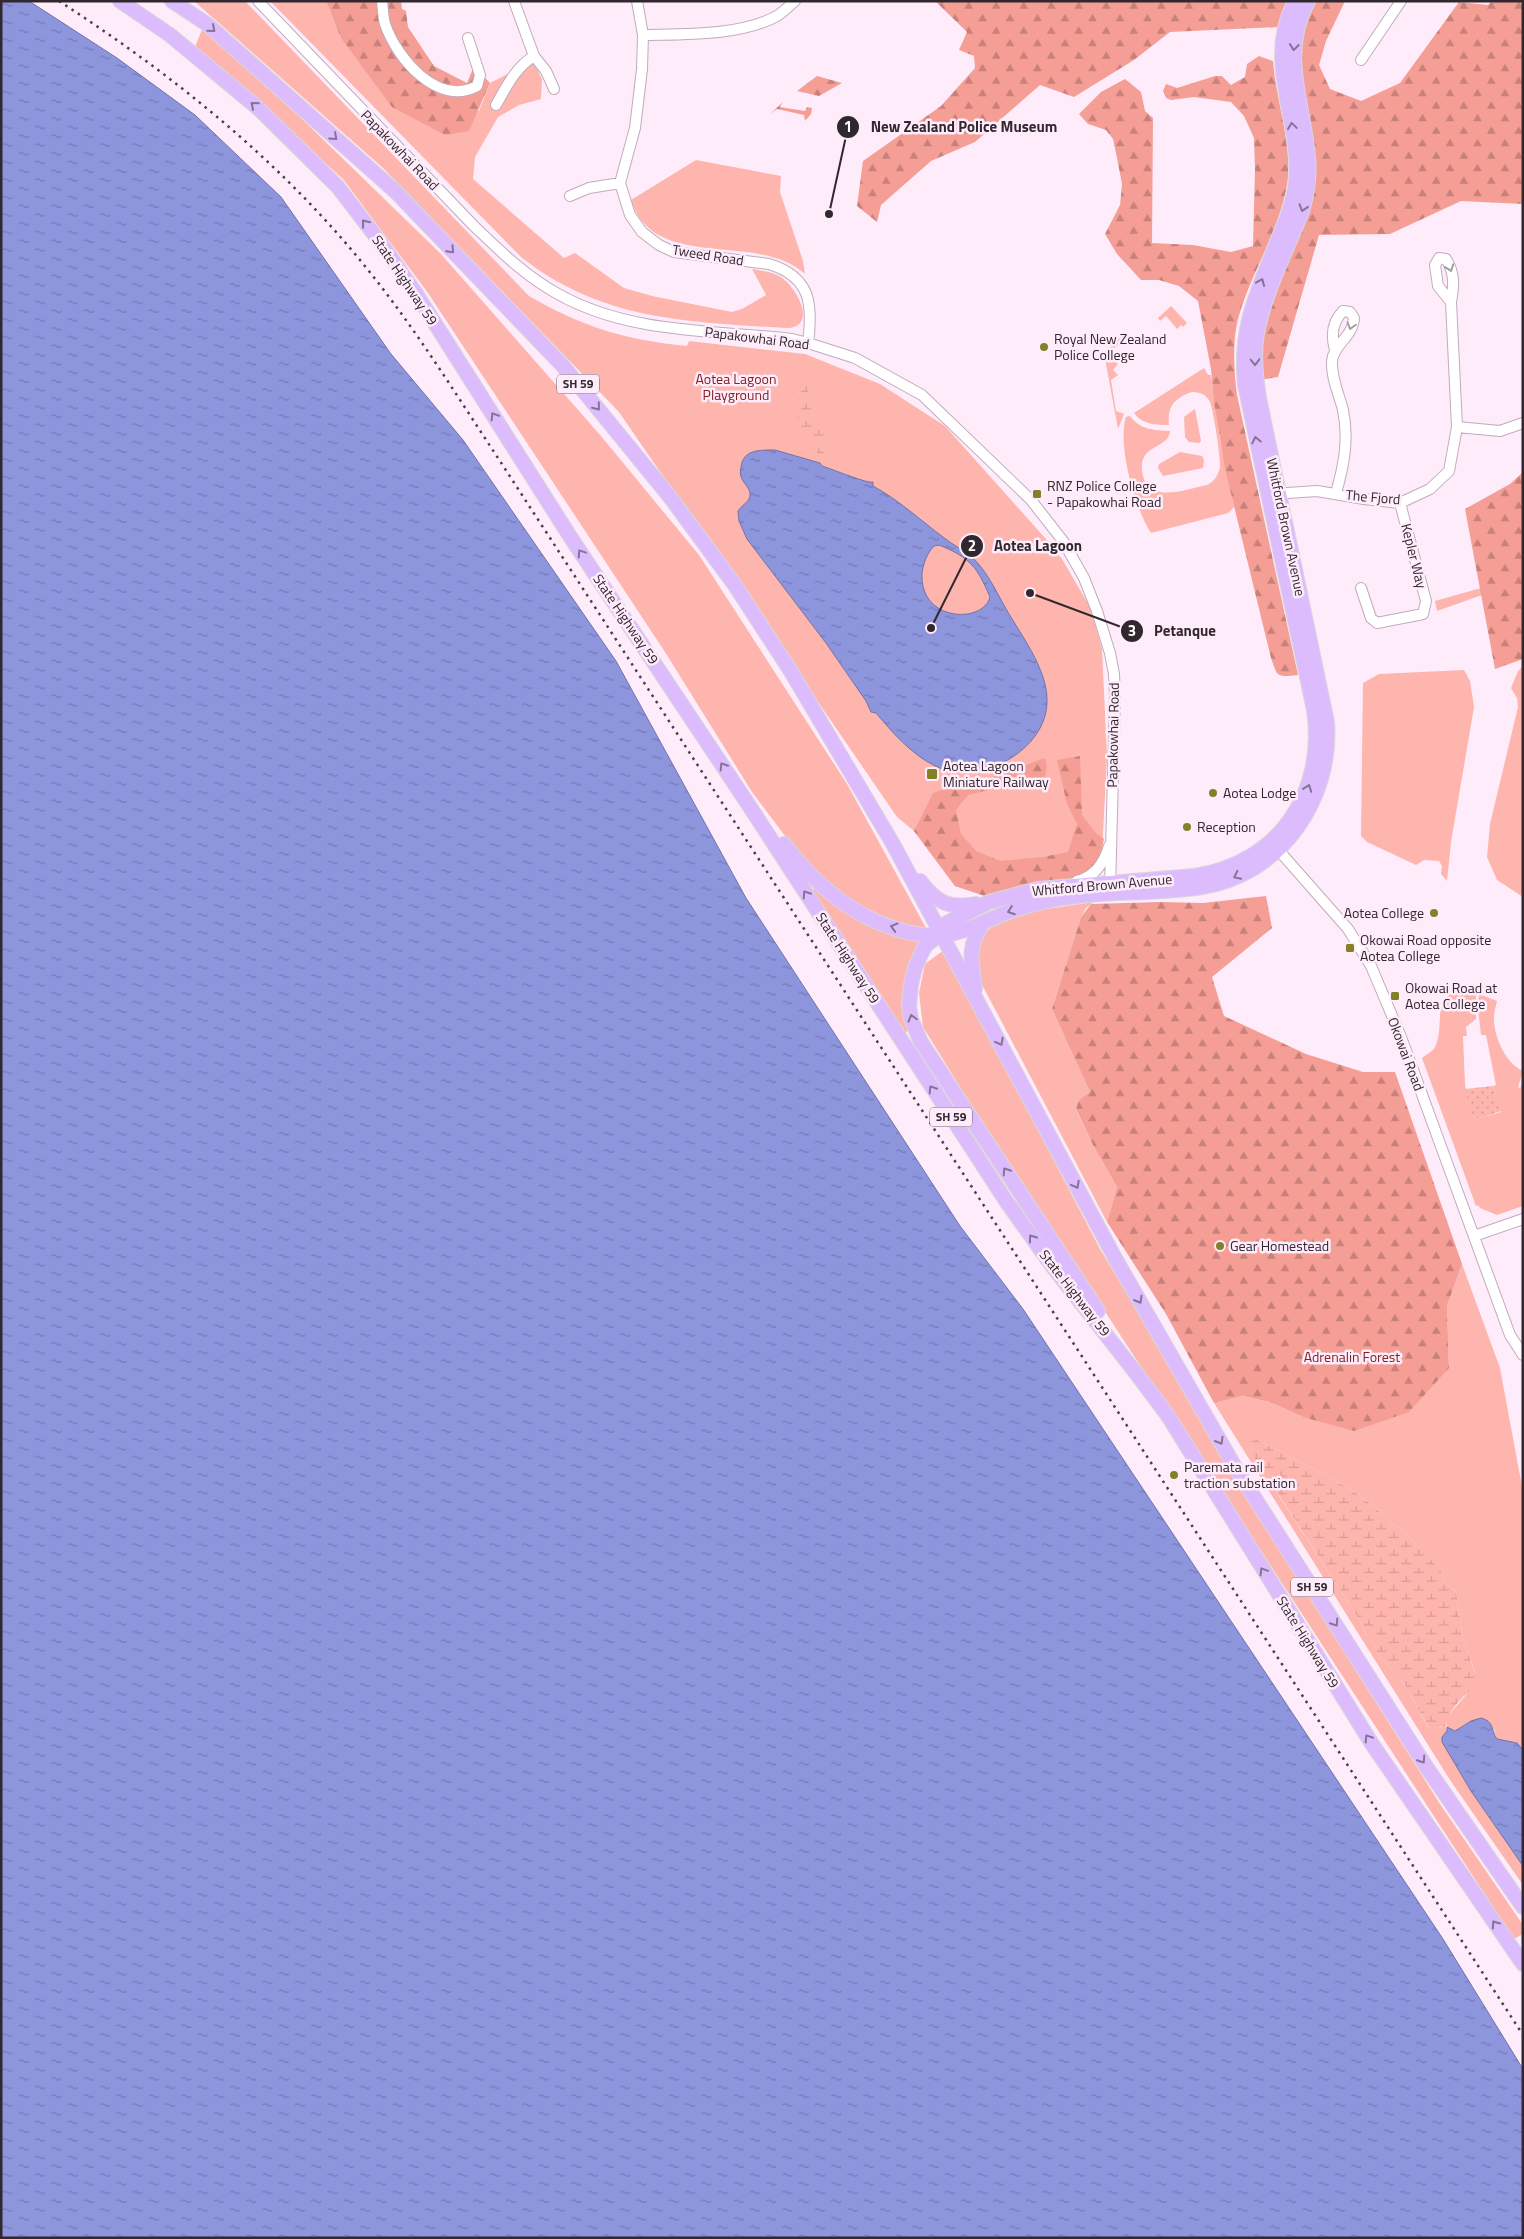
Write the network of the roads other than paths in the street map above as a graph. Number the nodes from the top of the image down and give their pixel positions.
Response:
1 (120, 1) edge
2 (172, 1) edge
3 (258, 1) edge
4 (382, 1) edge
5 (514, 1) edge
6 (637, 1) edge
7 (795, 1) edge
8 (1295, 1) edge
9 (1308, 1) edge
10 (1401, 1) edge
11 (643, 35) junction
12 (468, 38) dead end
13 (534, 56) junction
14 (1361, 60) dead end
15 (554, 88) dead end
16 (496, 106) dead end
17 (620, 183) junction
18 (570, 196) dead end
19 (1450, 302) dead end
20 (808, 343) junction
21 (1335, 350) dead end
22 (1523, 423) edge
23 (1457, 427) junction
24 (1274, 494) junction
25 (1336, 494) junction
26 (1400, 503) junction
27 (1361, 588) dead end
28 (750, 807) junction
29 (1112, 836) junction
30 (893, 844) junction
31 (1274, 845) junction
32 (1038, 889) junction
33 (1110, 889) junction
34 (989, 902) junction
35 (983, 923) junction
36 (941, 934) junction
37 (977, 999) junction
38 (1523, 1219) edge
39 (1474, 1236) junction
40 (1523, 1355) edge
41 (1168, 1416) junction
42 (1523, 1907) edge
43 (1523, 1964) edge

28 -> 1 main road, State Highway 59 / SH 59
2 -> 30 main road, SH 59
3 - 20 street, Papakowhai Road
4 - 12 street
5 - 13 street
6 - 11 street
7 - 11 street
24 -> 8 main road, Whitford Brown Avenue
9 -> 24 main road, Whitford Brown Avenue
10 - 14 street
11 - 17 street
13 - 15 street
13 - 16 street
17 - 18 street
17 - 20 street, Tweed Road
19 - 23 street, The Fjord
20 - 29 street, Papakowhai Road
21 - 25 street
22 - 23 street
23 - 26 street, The Fjord
24 - 25 street, The Fjord
24 - 31 main road, Whitford Brown Avenue
25 - 26 street, The Fjord
26 - 27 street, Kepler Way
36 -> 28 main road
41 -> 28 main road, State Highway 59 / SH 59
29 - 32 street, Papakowhai Road
29 - 33 street, Papakowhai Road
30 - 34 main road
30 - 36 main road, SH 59
31 - 33 main road, Whitford Brown Avenue
31 - 39 street, Okowai Road
32 - 33 main road, Whitford Brown Avenue
32 - 34 main road, Whitford Brown Avenue
33 -> 35 main road, Whitford Brown Avenue
34 - 36 main road, Whitford Brown Avenue
35 - 36 main road, Whitford Brown Avenue
35 - 37 main road
36 - 37 main road, SH 59
41 -> 36 main road
37 -> 42 main road, SH 59
38 - 39 street
39 - 40 street, Okowai Road
43 -> 41 main road, State Highway 59 / SH 59

